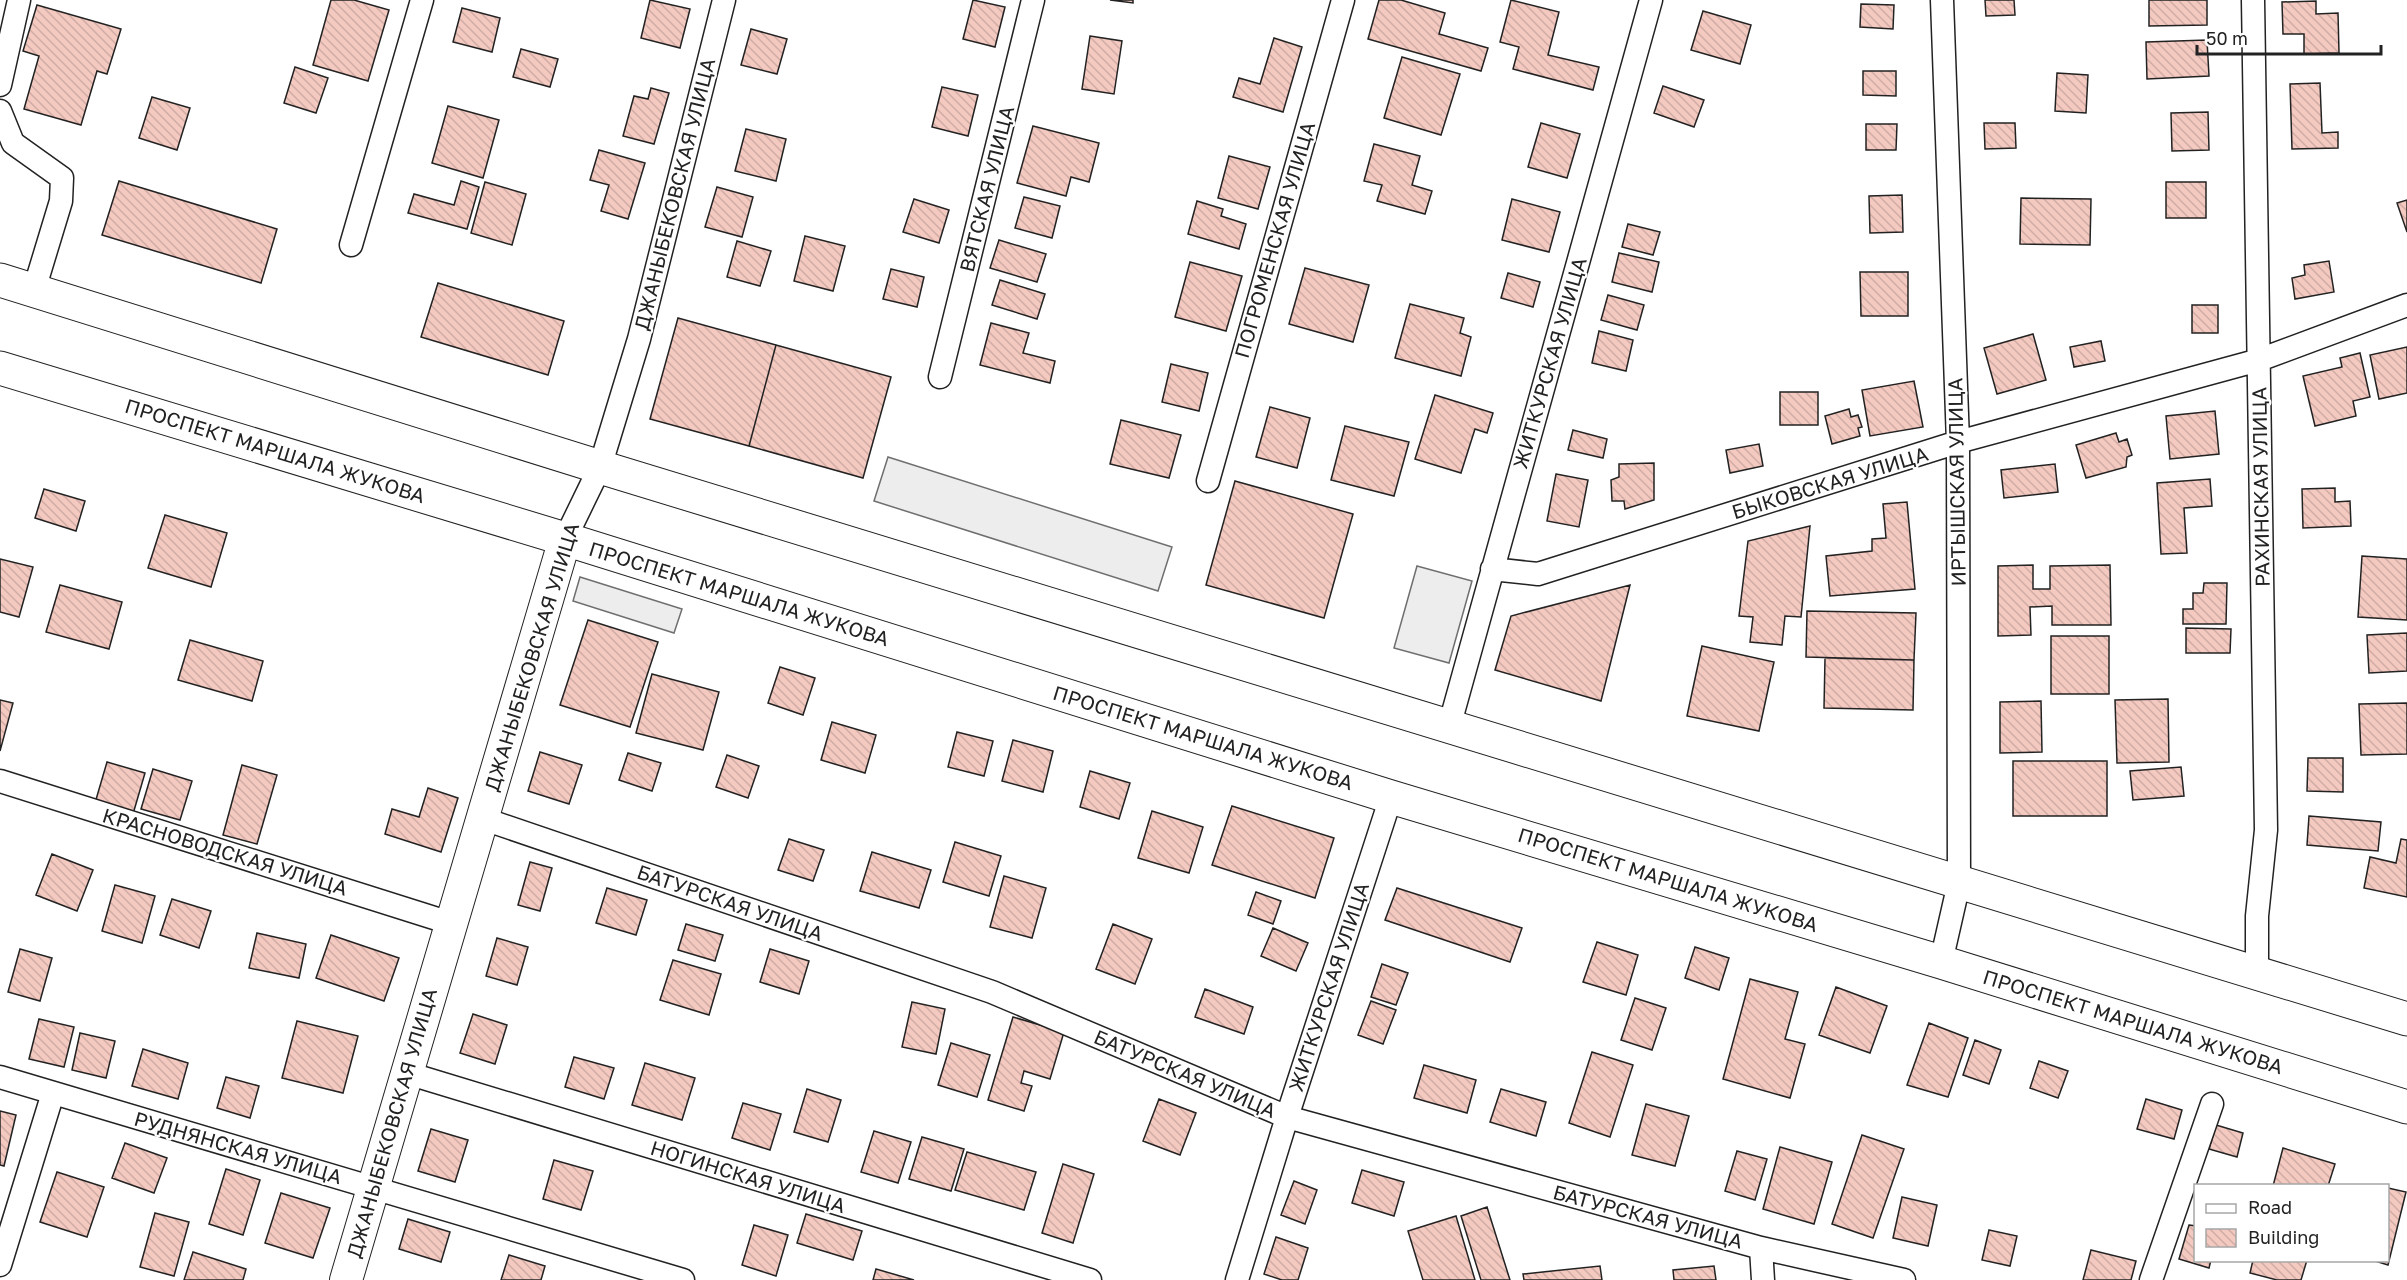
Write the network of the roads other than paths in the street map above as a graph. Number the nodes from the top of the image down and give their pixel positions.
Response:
1 (19, 0) edge
2 (422, 0) edge
3 (724, 0) edge
4 (1033, 0) edge
5 (1343, 0) edge
6 (1651, 0) edge
7 (1942, 0) edge
8 (2253, 0) edge
9 (0, 85) edge
10 (0, 111) edge
11 (351, 245) dead end
12 (0, 280) edge
13 (34, 290) junction
14 (2407, 305) edge
15 (2259, 360) junction
16 (0, 368) edge
17 (940, 377) dead end
18 (1958, 442) junction
19 (600, 467) junction
20 (1208, 481) dead end
21 (564, 539) junction
22 (1492, 569) junction
23 (1449, 727) junction
24 (0, 781) edge
25 (1391, 797) junction
26 (481, 818) junction
27 (1959, 883) junction
28 (450, 922) junction
29 (1941, 962) junction
30 (2257, 973) junction
31 (2407, 1019) edge
32 (407, 1073) junction
33 (0, 1077) edge
34 (52, 1094) junction
35 (2212, 1104) dead end
36 (2407, 1107) edge
37 (1287, 1117) junction
38 (374, 1188) junction
39 (1761, 1248) junction
40 (0, 1265) edge
41 (346, 1280) edge
42 (683, 1280) edge
43 (1090, 1280) edge
44 (1237, 1280) edge
45 (1763, 1280) edge
46 (1904, 1280) edge
47 (2151, 1280) edge

1 - 9 street
2 - 11 street
3 - 19 street, ДЖАНЫБЕКОВСКАЯ УЛИЦА
4 - 17 street, ВЯТСКАЯ УЛИЦА
5 - 20 street, ПОГРОМЕНСКАЯ УЛИЦА
6 - 22 street, ЖИТКУРСКАЯ УЛИЦА
7 - 18 street, ИРТЫШСКАЯ УЛИЦА
8 - 15 street, РАХИНСКАЯ УЛИЦА
10 - 13 street
12 - 13 highway
13 - 19 highway
14 - 15 street, БЫКОВСКАЯ УЛИЦА
15 - 18 street, БЫКОВСКАЯ УЛИЦА
15 - 30 street, РАХИНСКАЯ УЛИЦА
16 - 21 highway, ПРОСПЕКТ МАРШАЛА ЖУКОВА
18 - 22 street, БЫКОВСКАЯ УЛИЦА
18 - 27 street, ИРТЫШСКАЯ УЛИЦА
19 - 21 street, ДЖАНЫБЕКОВСКАЯ УЛИЦА
19 - 23 highway
21 - 25 highway, ПРОСПЕКТ МАРШАЛА ЖУКОВА
21 - 26 main road, ДЖАНЫБЕКОВСКАЯ УЛИЦА
22 - 23 street, ЖИТКУРСКАЯ УЛИЦА
23 - 27 highway
24 - 28 street, КРАСНОВОДСКАЯ УЛИЦА
25 - 29 highway, ПРОСПЕКТ МАРШАЛА ЖУКОВА
25 - 37 street, ЖИТКУРСКАЯ УЛИЦА
26 - 28 main road, ДЖАНЫБЕКОВСКАЯ УЛИЦА
26 - 37 street, БАТУРСКАЯ УЛИЦА
27 - 29 street, ИРТЫШСКАЯ УЛИЦА
27 - 30 highway
28 - 32 main road, ДЖАНЫБЕКОВСКАЯ УЛИЦА
29 - 36 highway, ПРОСПЕКТ МАРШАЛА ЖУКОВА
30 - 31 highway
32 - 38 main road, ДЖАНЫБЕКОВСКАЯ УЛИЦА
32 - 43 street, НОГИНСКАЯ УЛИЦА
33 - 34 street, РУДНЯНСКАЯ УЛИЦА
34 - 38 street, РУДНЯНСКАЯ УЛИЦА
34 - 40 street
35 - 47 street
37 - 39 street, БАТУРСКАЯ УЛИЦА
37 - 44 street, ЖИТКУРСКАЯ УЛИЦА
38 - 41 main road, ДЖАНЫБЕКОВСКАЯ УЛИЦА
38 - 42 street, РУДНЯНСКАЯ УЛИЦА
39 - 45 street
39 - 46 street, БАТУРСКАЯ УЛИЦА

